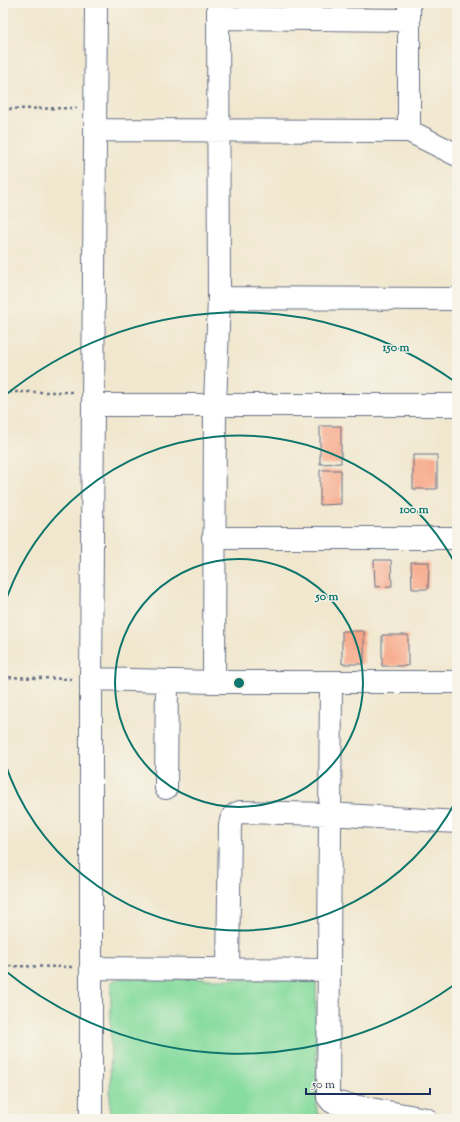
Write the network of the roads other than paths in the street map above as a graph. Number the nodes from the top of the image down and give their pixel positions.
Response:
1 (96, 3) edge
2 (218, 10) edge
3 (408, 11) edge
4 (96, 130) junction
5 (219, 130) junction
6 (409, 131) junction
7 (457, 155) edge
8 (219, 298) junction
9 (457, 299) edge
10 (94, 399) junction
11 (215, 405) junction
12 (457, 405) edge
13 (213, 538) junction
14 (457, 538) edge
15 (92, 679) junction
16 (167, 681) junction
17 (214, 682) junction
18 (331, 682) junction
19 (457, 682) edge
20 (166, 788) dead end
21 (329, 814) junction
22 (457, 822) edge
23 (91, 968) junction
24 (228, 968) junction
25 (328, 970) junction
26 (91, 1119) edge
27 (426, 1119) edge

1 - 4 street
2 - 3 street
2 - 5 street
3 - 6 street
4 - 5 street
4 - 10 street
5 - 6 street
5 - 8 street
6 - 7 street
8 - 9 street
8 - 11 street
10 - 11 street
10 - 15 street
11 - 12 street
11 - 13 street
13 - 14 street
13 - 17 street
15 - 16 street
15 - 23 street
16 - 17 street
16 - 20 street
17 - 18 street
18 - 19 street
18 - 21 street
21 - 22 street
21 - 24 street
21 - 25 street
23 - 24 street
23 - 26 street
24 - 25 street
25 - 27 street

